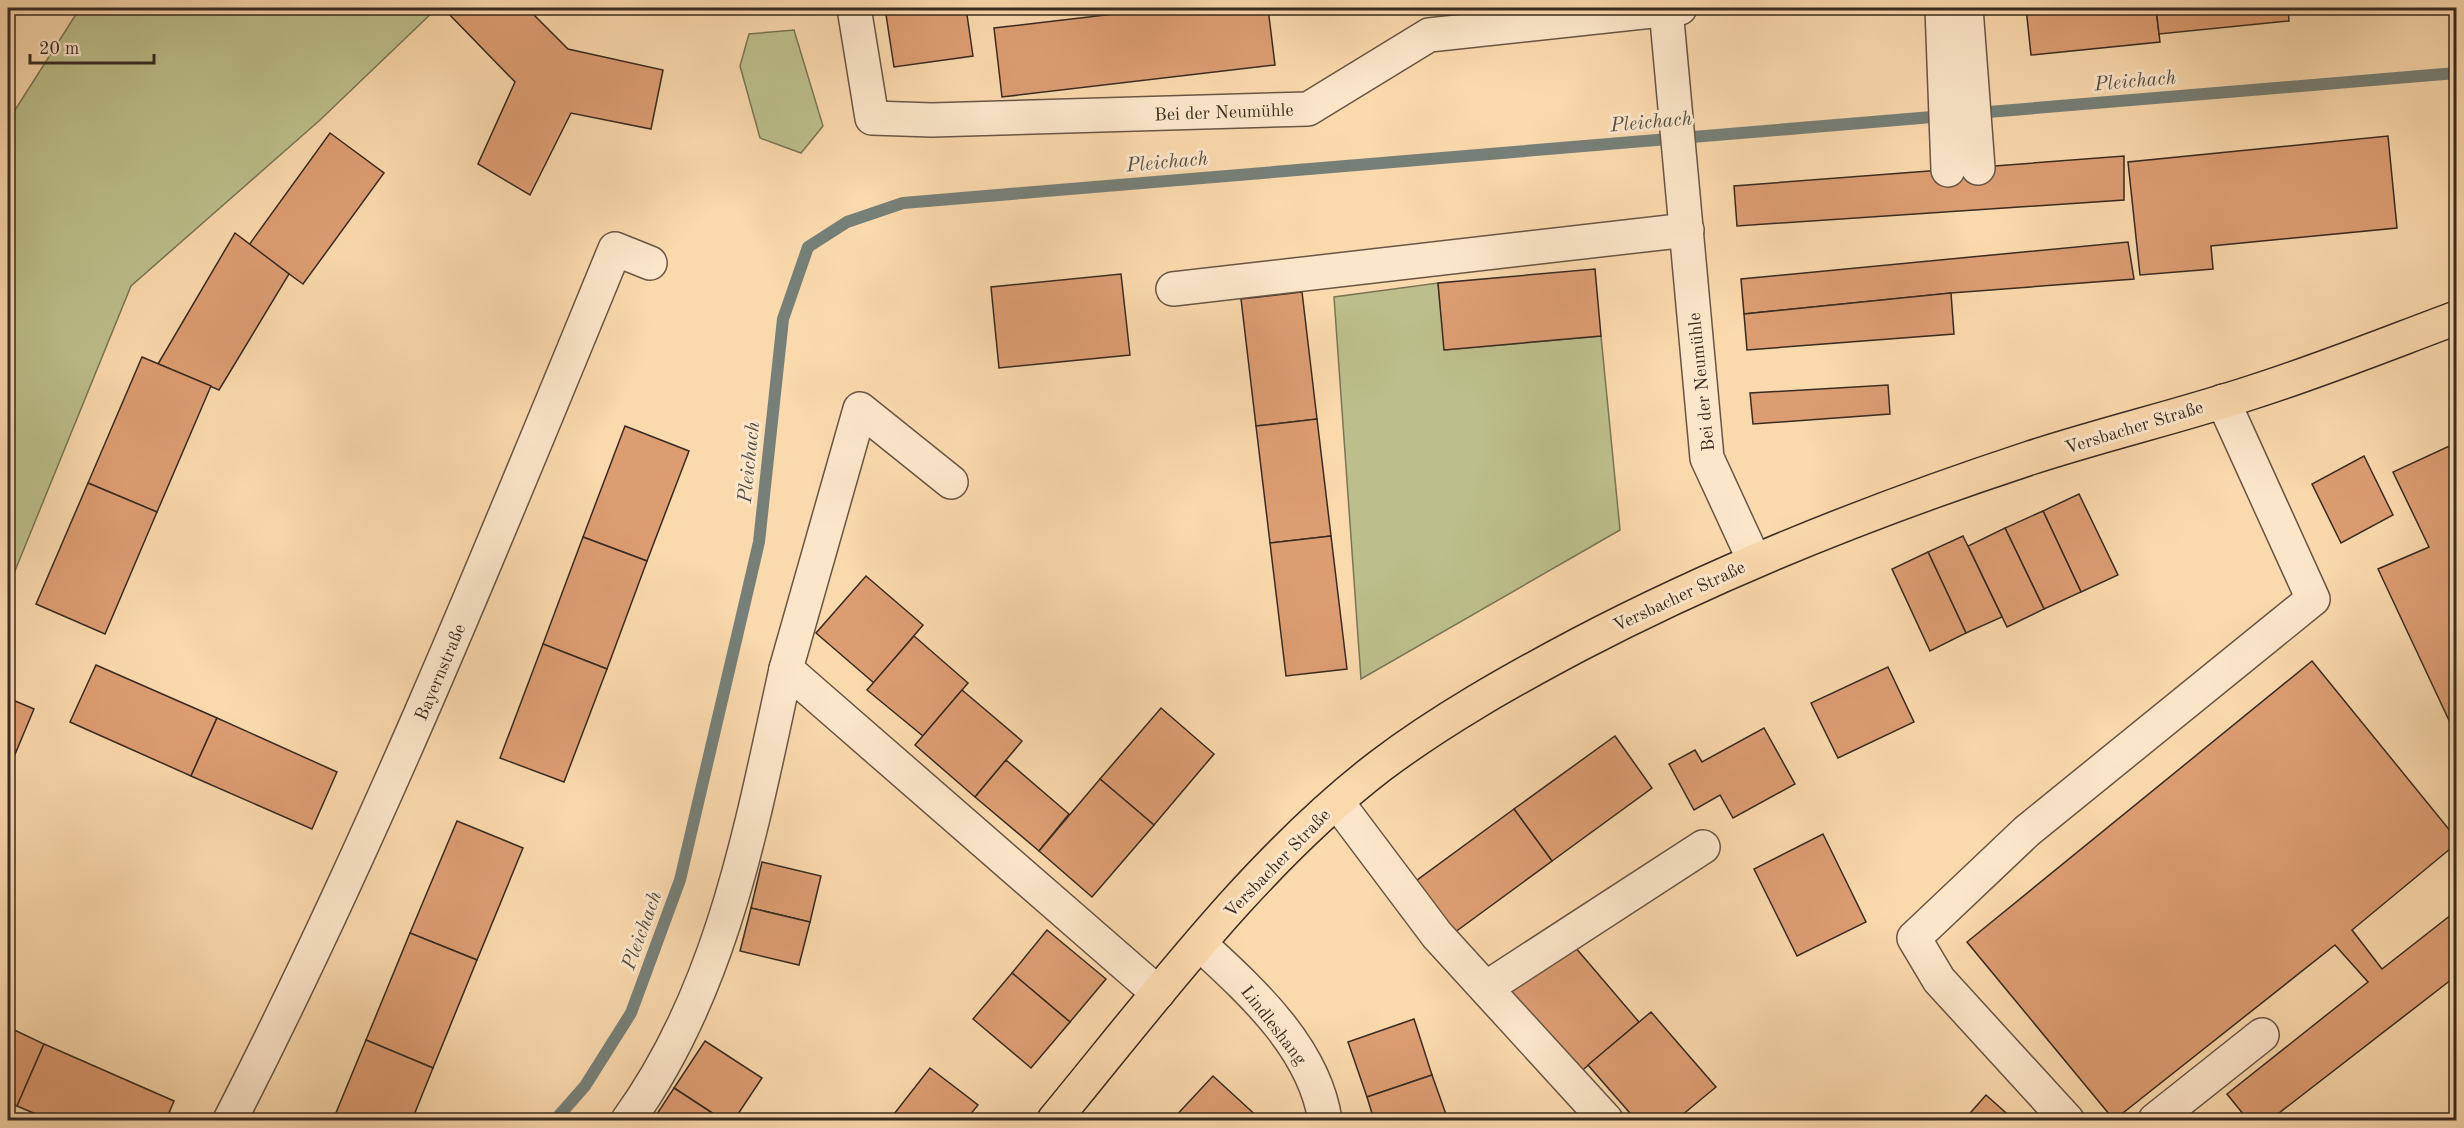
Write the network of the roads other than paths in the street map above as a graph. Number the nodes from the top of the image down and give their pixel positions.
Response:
1 (854, 8) edge
2 (1673, 8) edge
3 (1942, 8) edge
4 (1966, 8) edge
5 (1957, 70) junction
6 (1963, 169) dead end
7 (1686, 230) junction
8 (650, 263) dead end
9 (1173, 289) dead end
10 (2457, 318) edge
11 (2223, 401) junction
12 (951, 482) dead end
13 (1754, 560) junction
14 (786, 669) junction
15 (1336, 802) junction
16 (1703, 847) dead end
17 (1200, 944) junction
18 (1486, 988) junction
19 (1158, 993) junction
20 (2262, 1035) dead end
21 (230, 1120) edge
22 (628, 1120) edge
23 (1054, 1120) edge
24 (1325, 1120) edge
25 (1606, 1120) edge
26 (2067, 1120) edge
27 (2155, 1120) edge

1 - 2 street, Bei der Neumühle
2 - 7 street, Bei der Neumühle
3 - 5 street
4 - 5 street
5 - 6 street
7 - 9 street
7 - 13 street, Bei der Neumühle
8 - 21 street, Bayernstraße
10 - 11 main road, Versbacher Straße
11 - 13 main road, Versbacher Straße
11 - 26 street
12 - 14 street
13 - 15 main road, Versbacher Straße
14 - 19 street
14 - 22 street
15 - 17 main road, Versbacher Straße
15 - 18 street
16 - 18 street
17 - 19 main road, Versbacher Straße
17 - 24 street, Lindleshang
18 - 25 street
19 - 23 main road, Versbacher Straße
20 - 27 street

